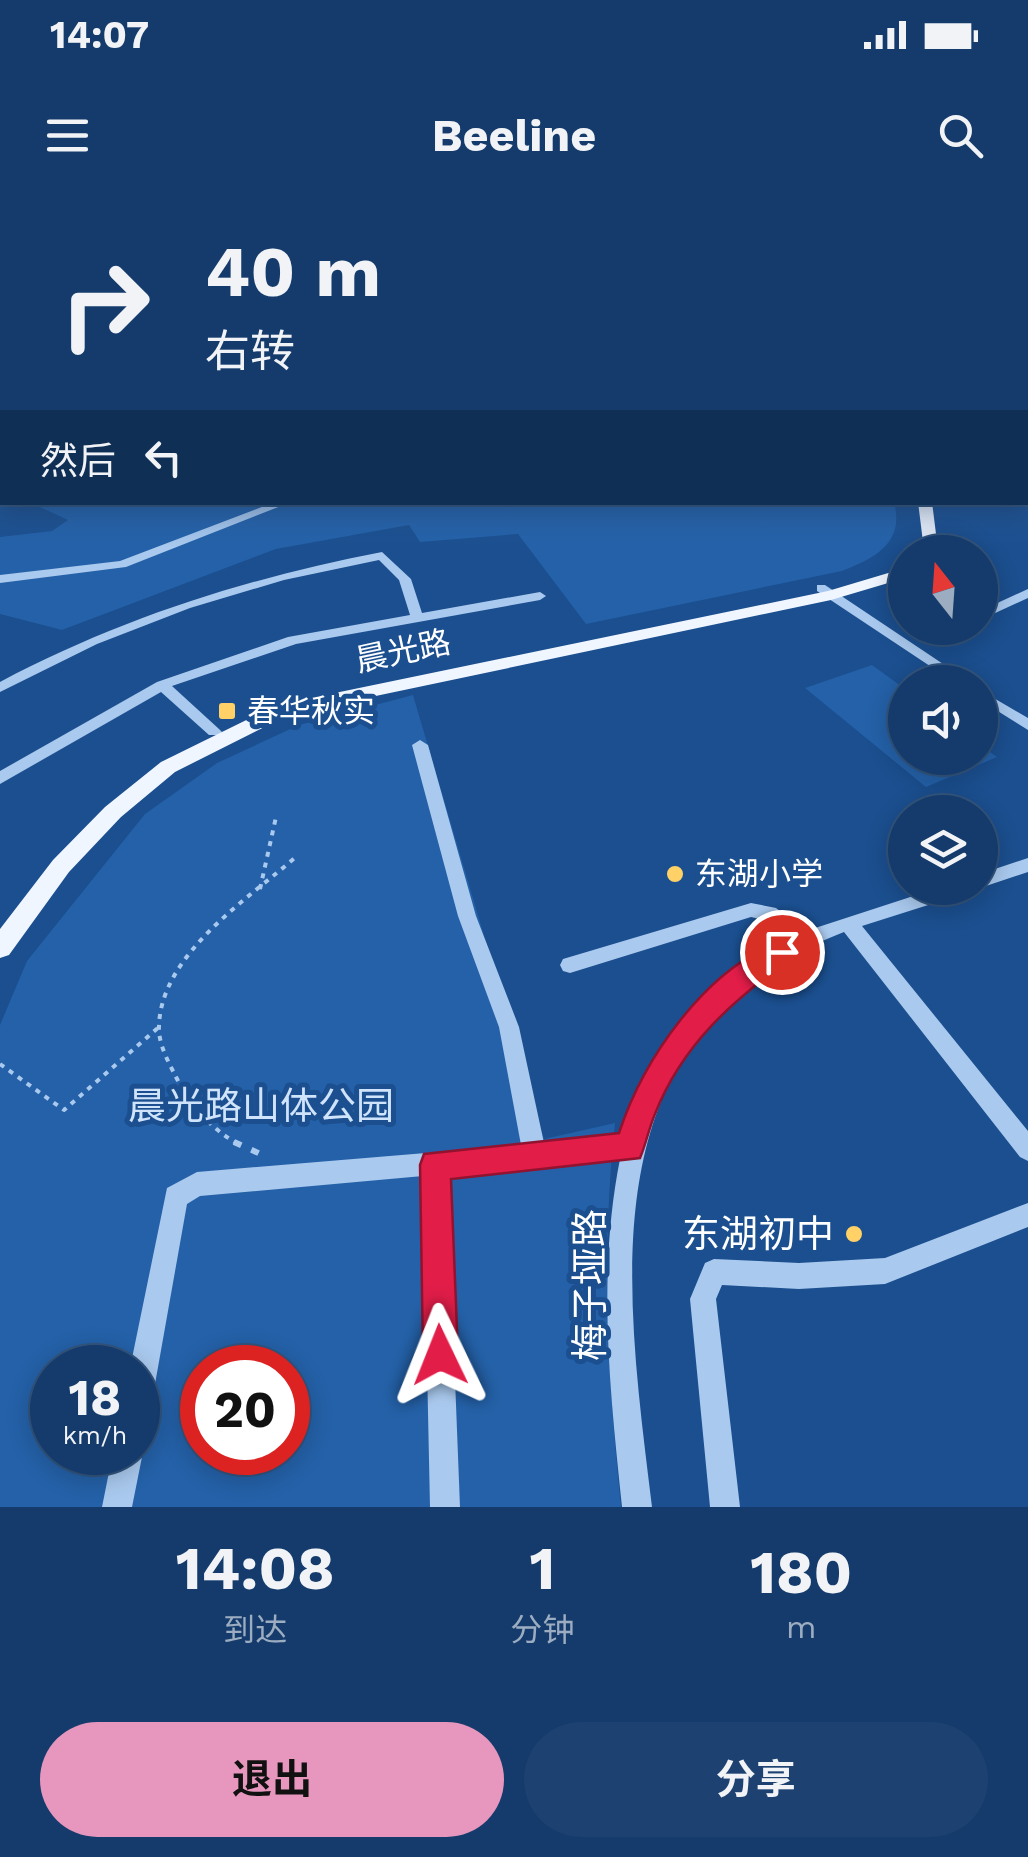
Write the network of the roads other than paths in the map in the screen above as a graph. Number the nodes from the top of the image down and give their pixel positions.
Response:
1 (278, 505) edge
2 (910, 505) edge
3 (925, 505) edge
4 (916, 535) edge
5 (929, 535) edge
6 (888, 571) edge
7 (888, 577) edge
8 (0, 579) edge
9 (826, 592) junction
10 (1028, 593) edge
11 (540, 596) dead end
12 (1008, 602) junction
13 (998, 607) edge
14 (1028, 611) edge
15 (418, 617) junction
16 (937, 665) edge
17 (162, 685) junction
18 (0, 688) edge
19 (998, 706) edge
20 (1028, 726) edge
21 (214, 732) junction
22 (420, 745) dead end
23 (4, 769) edge
24 (1028, 865) edge
25 (998, 875) edge
26 (908, 905) edge
27 (850, 924) junction
28 (0, 925) edge
29 (803, 940) junction
30 (0, 948) edge
31 (570, 965) dead end
32 (629, 1147) junction
33 (1028, 1150) edge
34 (535, 1158) junction
35 (435, 1165) junction
36 (1028, 1215) edge
37 (148, 1345) edge
38 (123, 1475) edge
39 (117, 1507) edge
40 (445, 1507) edge
41 (637, 1507) edge
42 (725, 1507) edge

1 - 8 street
2 - 4 main road
3 - 5 main road
6 - 9 main road, 晨光路
7 - 9 main road, 晨光路
9 - 16 street
9 - 21 main road, 晨光路
9 - 30 main road, 晨光路
10 - 12 street
11 - 15 street
12 - 13 street
12 - 14 street
15 - 17 street
15 - 18 street
17 - 21 street
17 - 23 street
19 - 20 street
21 - 28 main road, 晨光路
22 - 34 street
24 - 25 street
26 - 27 street, 梅子垭路
27 - 29 street, 梅子垭路
27 - 33 street
29 - 31 street
29 - 32 street, 梅子垭路
32 - 34 street
32 - 41 street, 梅子垭路
34 - 35 street
35 - 37 street
35 - 40 street
36 - 42 street
38 - 39 street

